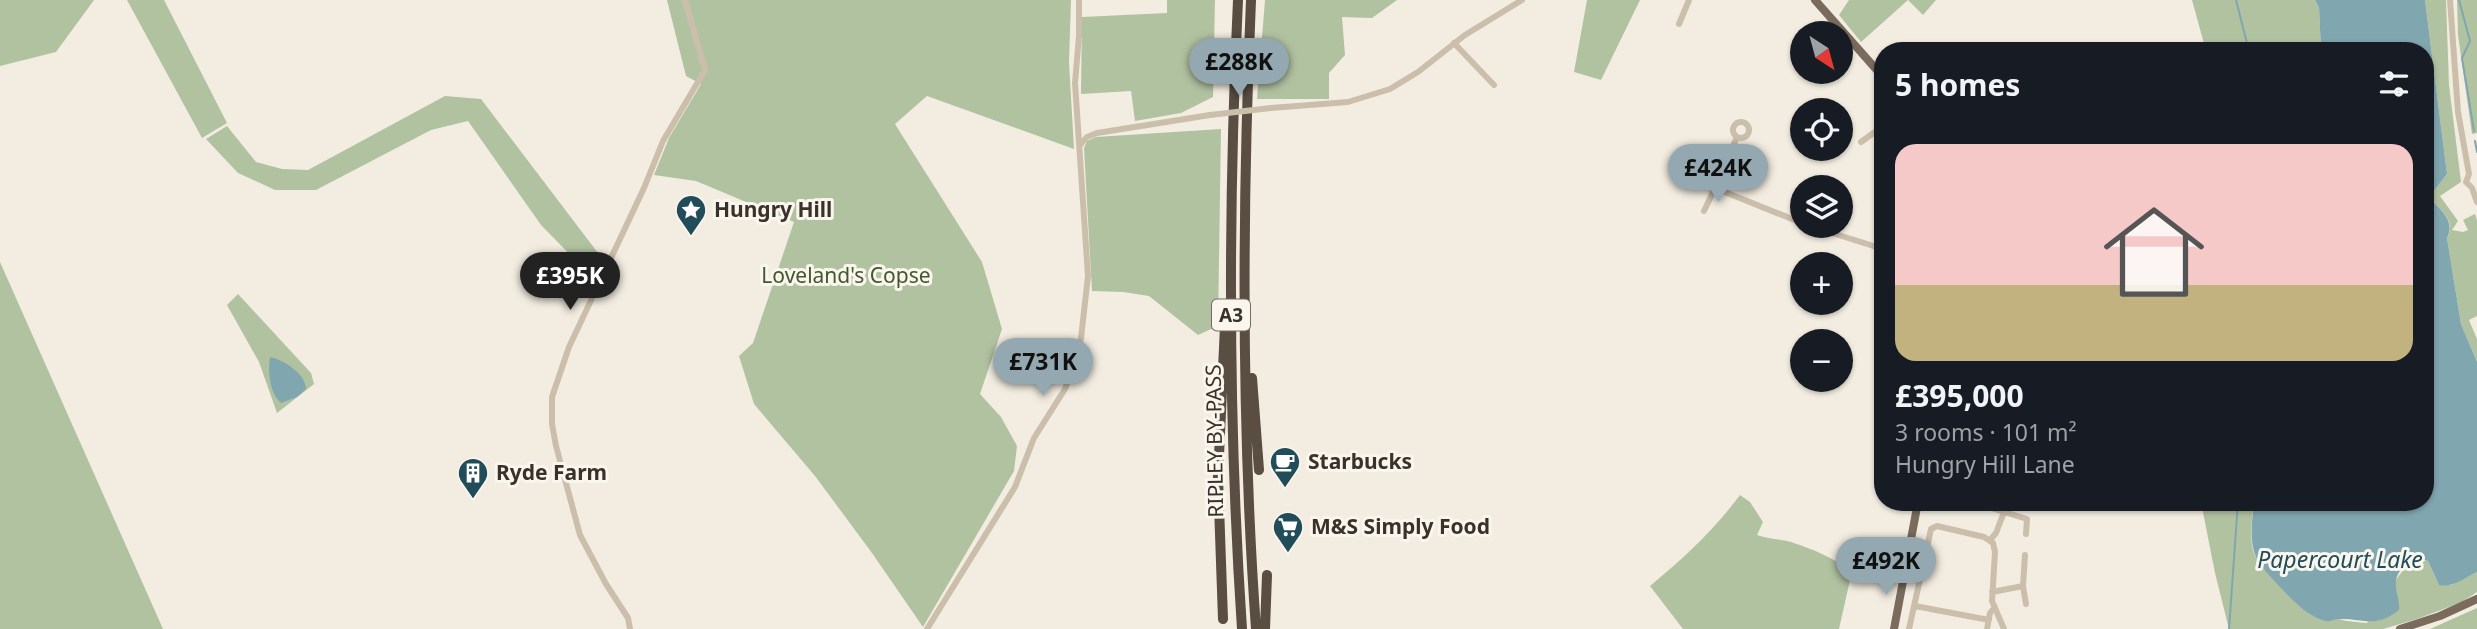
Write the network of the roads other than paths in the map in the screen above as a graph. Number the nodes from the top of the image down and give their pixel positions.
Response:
1 (685, 0) edge
2 (1079, 0) edge
3 (1238, 0) edge
4 (1251, 0) edge
5 (1522, 0) edge
6 (1689, 0) edge
7 (1815, 0) edge
8 (2450, 0) edge
9 (1679, 24) dead end
10 (1454, 43) junction
11 (1874, 67) edge
12 (1494, 85) dead end
13 (1079, 127) junction
14 (1097, 133) junction
15 (1874, 133) edge
16 (1737, 137) dead end
17 (1861, 142) dead end
18 (1080, 145) junction
19 (1715, 188) junction
20 (2477, 202) edge
21 (1704, 211) dead end
22 (1790, 218) edge
23 (1231, 236) junction
24 (1244, 238) junction
25 (1848, 238) edge
26 (1874, 246) edge
27 (1259, 470) dead end
28 (1916, 511) edge
29 (2001, 511) edge
30 (2004, 512) junction
31 (2026, 534) dead end
32 (1990, 540) junction
33 (2025, 555) dead end
34 (1267, 575) dead end
35 (2023, 586) junction
36 (1992, 592) junction
37 (2477, 598) edge
38 (2026, 604) dead end
39 (1915, 606) junction
40 (1994, 608) junction
41 (1223, 619) dead end
42 (1989, 620) junction
43 (630, 629) edge
44 (927, 629) edge
45 (1242, 629) edge
46 (1256, 629) edge
47 (1265, 629) edge
48 (1894, 629) edge
49 (1909, 629) edge
50 (1987, 629) edge
51 (2004, 629) edge
52 (2400, 629) edge

1 - 43 street
2 - 13 street
3 - 23 highway, RIPLEY BY-PASS / A3
4 - 24 highway, RIPLEY BY-PASS / A3
5 - 10 street
6 - 9 street
7 - 11 main road
8 - 20 street
10 - 12 street
10 - 14 street, bridge
13 - 14 street
13 - 18 street
14 - 18 street
15 - 17 street
16 - 19 street
18 - 44 street
19 - 21 street
19 - 22 street
23 - 41 highway
23 - 45 highway, RIPLEY BY-PASS / A3
24 - 27 highway
24 - 46 highway, RIPLEY BY-PASS / A3
25 - 26 street
28 - 48 main road
29 - 30 street
30 - 31 street
30 - 32 street
32 - 36 street
32 - 39 street
33 - 35 street
34 - 47 highway
35 - 36 street
35 - 38 street
36 - 40 street
37 - 52 main road
39 - 42 street
39 - 49 street
40 - 42 street
40 - 51 street
42 - 50 street

